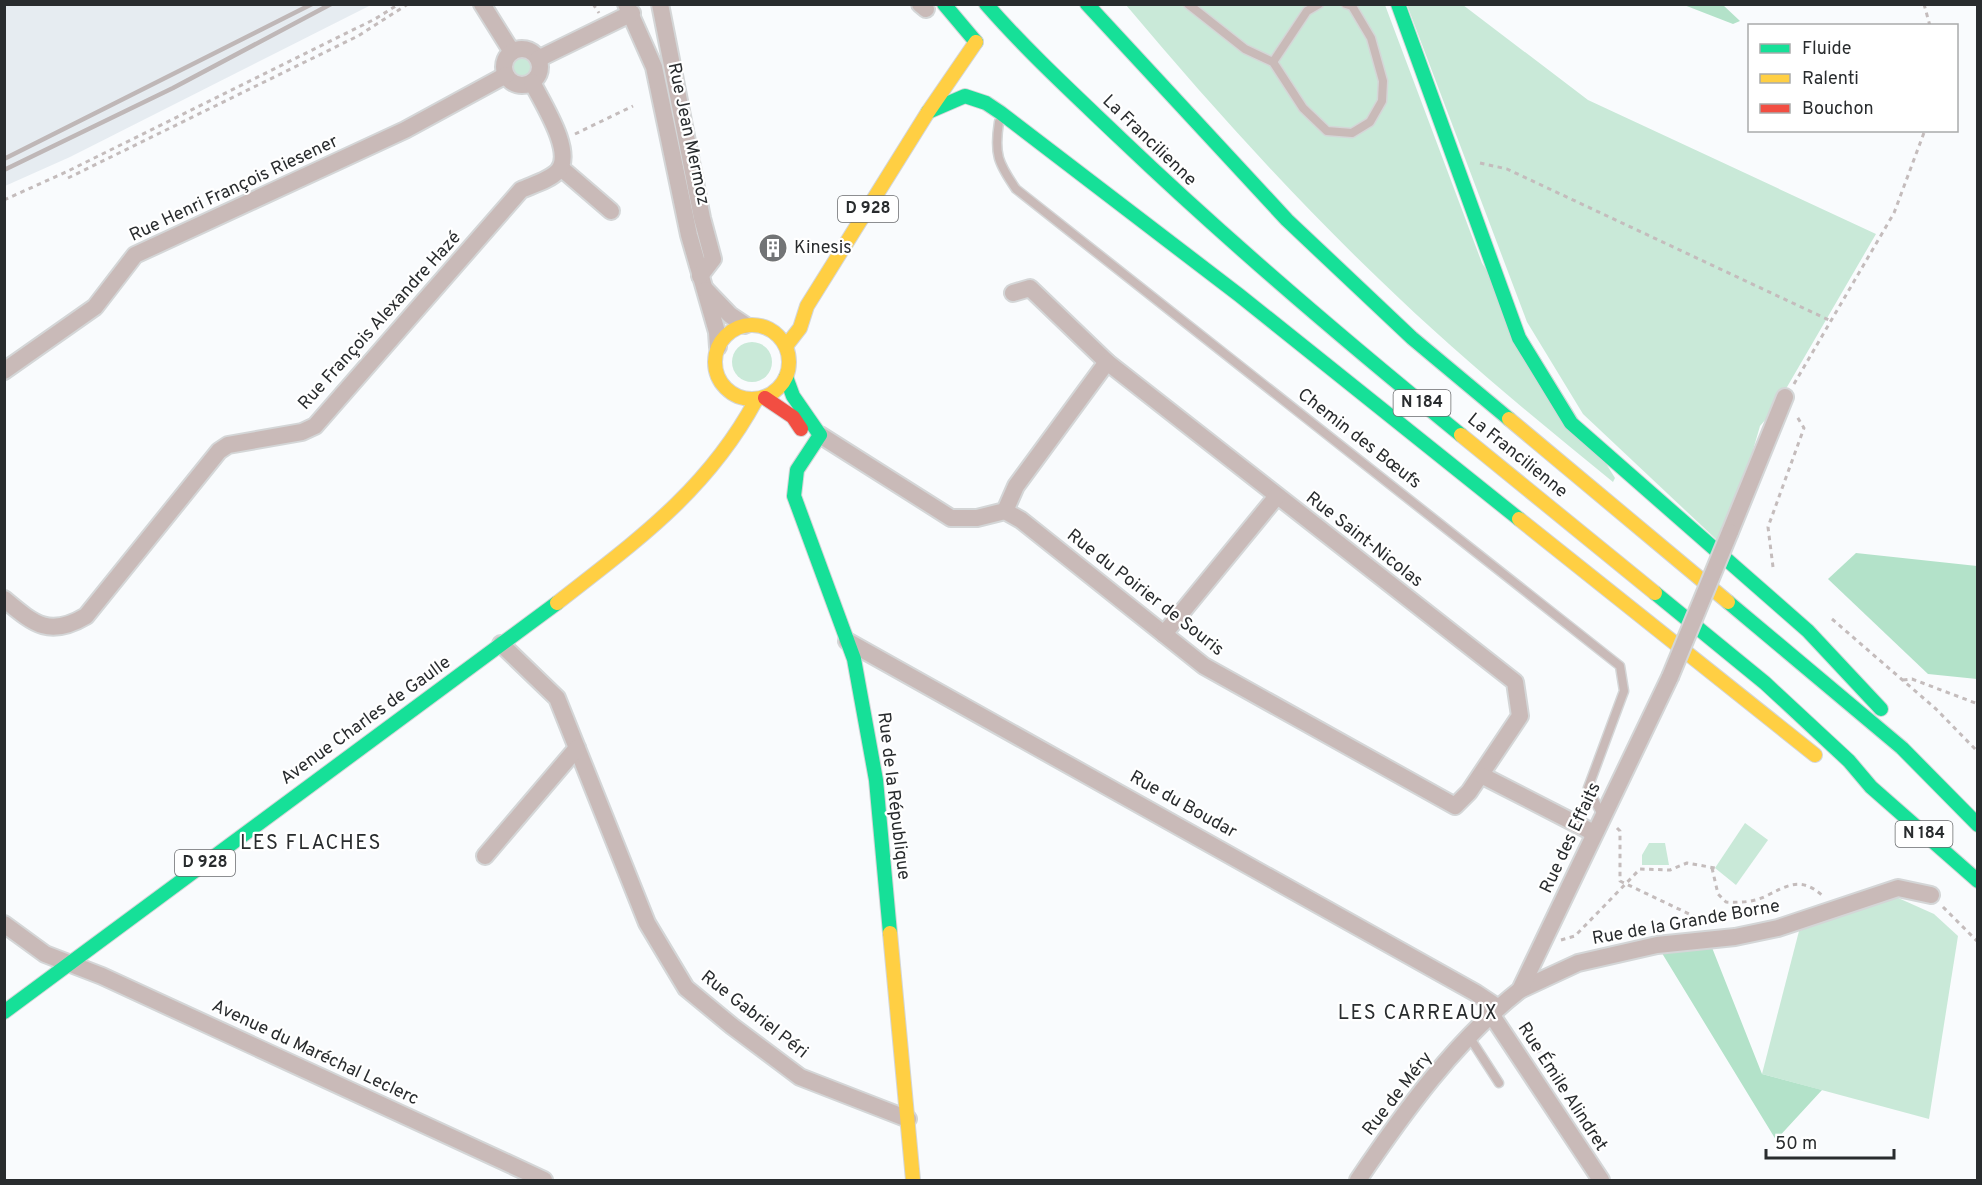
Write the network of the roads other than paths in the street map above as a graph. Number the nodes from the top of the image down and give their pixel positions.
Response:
1 (482, 4) edge
2 (660, 4) edge
3 (944, 4) edge
4 (986, 4) edge
5 (1087, 4) edge
6 (1188, 4) edge
7 (1319, 4) edge
8 (1347, 4) edge
9 (1398, 4) edge
10 (1411, 4) edge
11 (629, 9) edge
12 (512, 52) junction
13 (538, 59) junction
14 (1273, 62) junction
15 (506, 75) junction
16 (532, 82) junction
17 (928, 112) junction
18 (1001, 113) junction
19 (1466, 155) road end
20 (561, 168) junction
21 (611, 211) dead end
22 (702, 282) junction
23 (1013, 294) dead end
24 (807, 306) junction
25 (745, 325) junction
26 (766, 327) junction
27 (718, 346) junction
28 (786, 346) junction
29 (1107, 362) junction
30 (4, 371) edge
31 (786, 377) junction
32 (1785, 397) road end
33 (760, 399) junction
34 (730, 404) junction
35 (731, 440) junction
36 (817, 440) junction
37 (1277, 496) junction
38 (1005, 511) junction
39 (4, 599) edge
40 (1164, 634) junction
41 (848, 641) junction
42 (501, 644) junction
43 (577, 748) junction
44 (1902, 748) junction
45 (1830, 768) dead end
46 (1481, 775) junction
47 (1849, 783) dead end
48 (1872, 787) junction
49 (1602, 815) junction
50 (1977, 825) edge
51 (1594, 833) junction
52 (485, 856) dead end
53 (1977, 881) edge
54 (1930, 895) road end
55 (4, 924) edge
56 (68, 964) junction
57 (1520, 990) junction
58 (1494, 1011) junction
59 (4, 1012) edge
60 (1470, 1038) junction
61 (1499, 1083) dead end
62 (908, 1119) junction
63 (544, 1180) edge
64 (913, 1180) edge
65 (1358, 1180) edge
66 (1600, 1180) edge

1 - 12 street
2 - 22 street, Rue Jean Mermoz
3 - 17 main road, D 928
4 - 48 main road, La Francilienne / N 184
5 - 44 main road, La Francilienne / N 184
6 - 14 lane
7 - 14 lane
8 - 14 lane
9 - 44 main road
10 - 19 street
11 - 13 street
11 - 22 street, Rue Jean Mermoz
12 - 13 street
12 - 15 street
13 - 16 street
15 - 16 street
15 - 30 street, Rue Henri François Riesener
16 - 20 street
17 - 18 main road
17 - 24 main road, D 928
18 - 45 main road
18 - 49 lane, Chemin des Bœufs
20 - 21 street
20 - 39 street, Rue François Alexandre Hazé
22 - 25 street, Rue Jean Mermoz
22 - 27 street, Rue Jean Mermoz
23 - 29 street, Rue Saint-Nicolas
24 - 26 main road
24 - 28 main road, D 928
25 - 26 main road
25 - 27 main road
26 - 28 main road
27 - 34 main road
28 - 31 main road
29 - 37 street, Rue Saint-Nicolas
29 - 38 street
31 - 33 main road
31 - 36 main road
32 - 49 street, Rue des Effaits, bridge
33 - 34 main road
33 - 35 main road, Avenue Charles de Gaulle
33 - 36 main road
34 - 35 main road
35 - 42 main road, Avenue Charles de Gaulle / D 928
36 - 38 street
36 - 41 main road, Rue de la République
37 - 40 street
37 - 46 street, Rue Saint-Nicolas
38 - 40 street, Rue du Poirier de Souris
40 - 46 street, Rue du Poirier de Souris
41 - 58 street, Rue du Boudar
41 - 62 main road, Rue de la République
42 - 43 street, Rue Gabriel Péri
42 - 56 main road, Avenue Charles de Gaulle / D 928
43 - 52 street
43 - 62 street, Rue Gabriel Péri
44 - 50 main road, La Francilienne / N 184
46 - 51 street
47 - 48 main road
48 - 53 main road, La Francilienne / N 184
49 - 51 street, Rue des Effaits
51 - 57 street, Rue des Effaits
54 - 57 street, Rue de la Grande Borne
55 - 56 street, Avenue du Maréchal Leclerc
56 - 59 main road, Avenue Charles de Gaulle / D 928
56 - 63 street, Avenue du Maréchal Leclerc
57 - 58 street, Rue des Effaits
58 - 60 street, Rue de Méry
58 - 66 street, Rue Émile Alindret
60 - 61 lane
60 - 65 street, Rue de Méry
62 - 64 main road, Rue de la République

